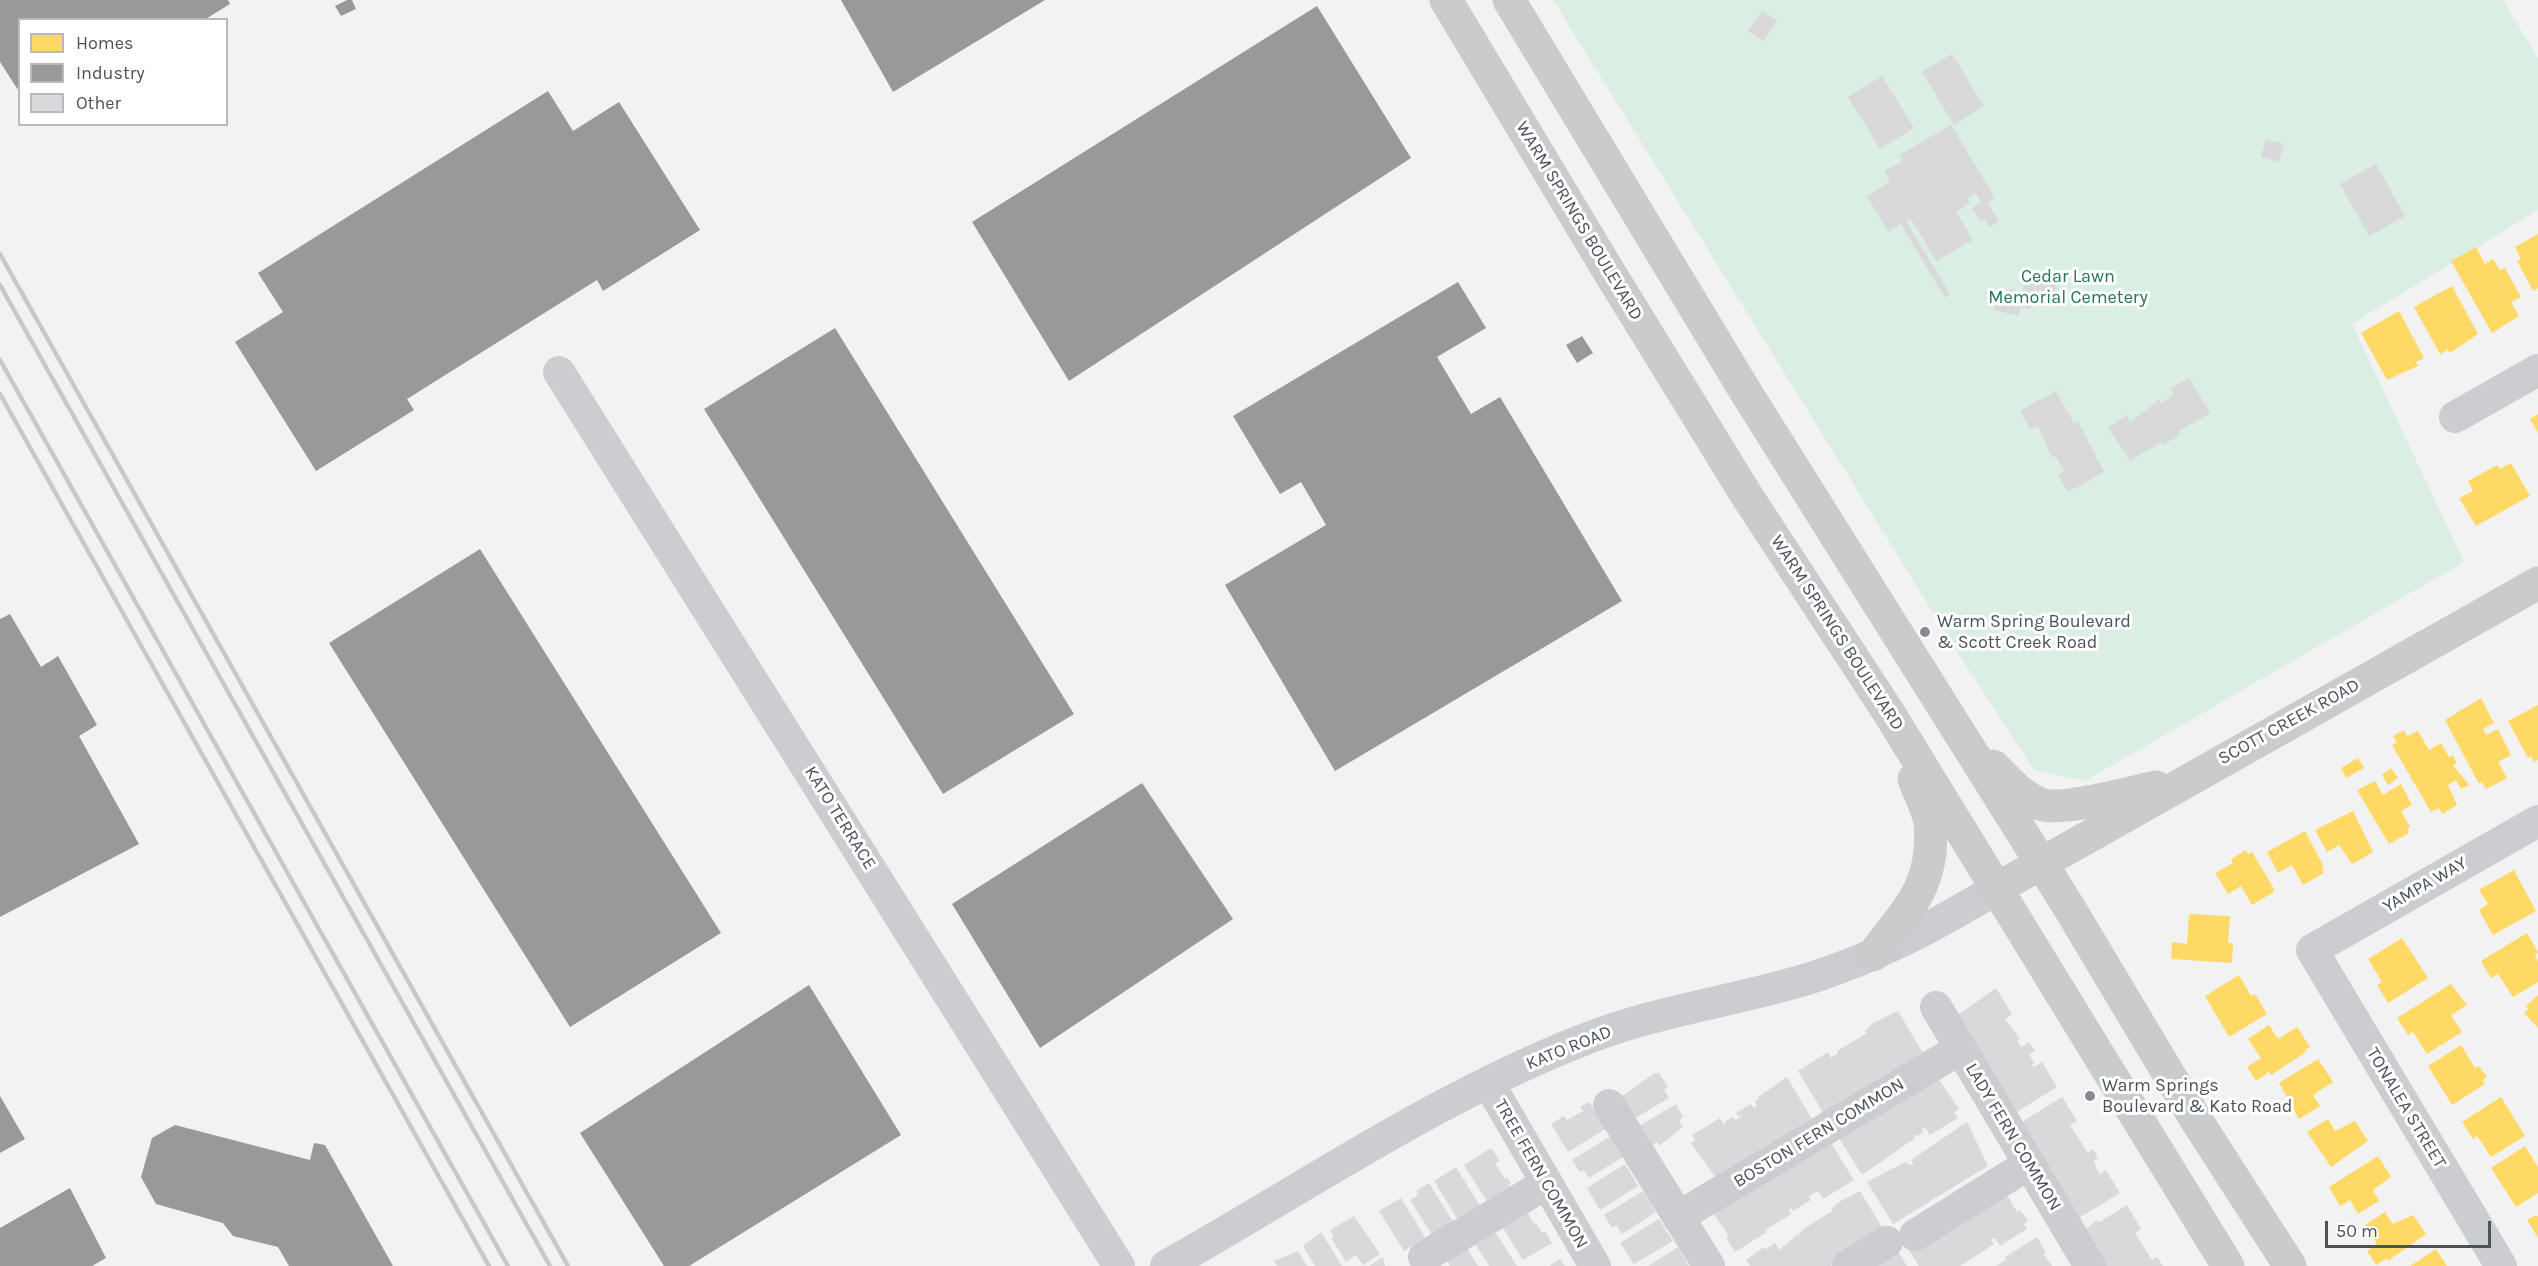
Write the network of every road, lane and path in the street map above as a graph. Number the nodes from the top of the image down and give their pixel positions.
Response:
1 (1446, 0) edge
2 (1509, 0) edge
3 (2538, 370) edge
4 (559, 372) dead end
5 (2455, 417) dead end
6 (2538, 584) edge
7 (1889, 713) junction
8 (1961, 735) junction
9 (2184, 781) junction
10 (2538, 821) edge
11 (2041, 863) junction
12 (1996, 889) junction
13 (2312, 950) joint
14 (1873, 956) junction
15 (1936, 1007) dead end
16 (1960, 1049) junction
17 (1488, 1082) junction
18 (1609, 1105) dead end
19 (2029, 1164) junction
20 (1547, 1183) junction
21 (1678, 1217) junction
22 (1424, 1257) dead end
23 (1184, 1262) edge
24 (1119, 1266) edge
25 (1595, 1266) edge
26 (1709, 1266) edge
27 (1848, 1266) edge
28 (2090, 1266) edge
29 (2228, 1266) edge
30 (2290, 1266) edge
31 (2501, 1266) edge

1 - 7 main road, WARM SPRINGS BOULEVARD
2 - 8 main road
3 - 5 street
4 - 24 street, KATO TERRACE
6 - 9 main road, SCOTT CREEK ROAD
7 - 12 main road, WARM SPRINGS BOULEVARD
7 - 14 main road
8 - 9 main road
8 - 11 main road
9 - 11 main road, SCOTT CREEK ROAD
10 - 13 street, YAMPA WAY
11 - 12 main road, SCOTT CREEK ROAD
11 - 30 main road
12 - 14 street, KATO ROAD
12 - 29 main road, WARM SPRINGS BOULEVARD
13 - 31 street, TONALEA STREET
14 - 17 street, KATO ROAD
15 - 16 street, LADY FERN COMMON
16 - 19 street, LADY FERN COMMON
16 - 21 street, BOSTON FERN COMMON
17 - 20 street, TREE FERN COMMON
17 - 23 street, KATO ROAD
18 - 21 street
19 - 27 street
19 - 28 street, LADY FERN COMMON
20 - 22 street
20 - 25 street, TREE FERN COMMON
21 - 26 street

